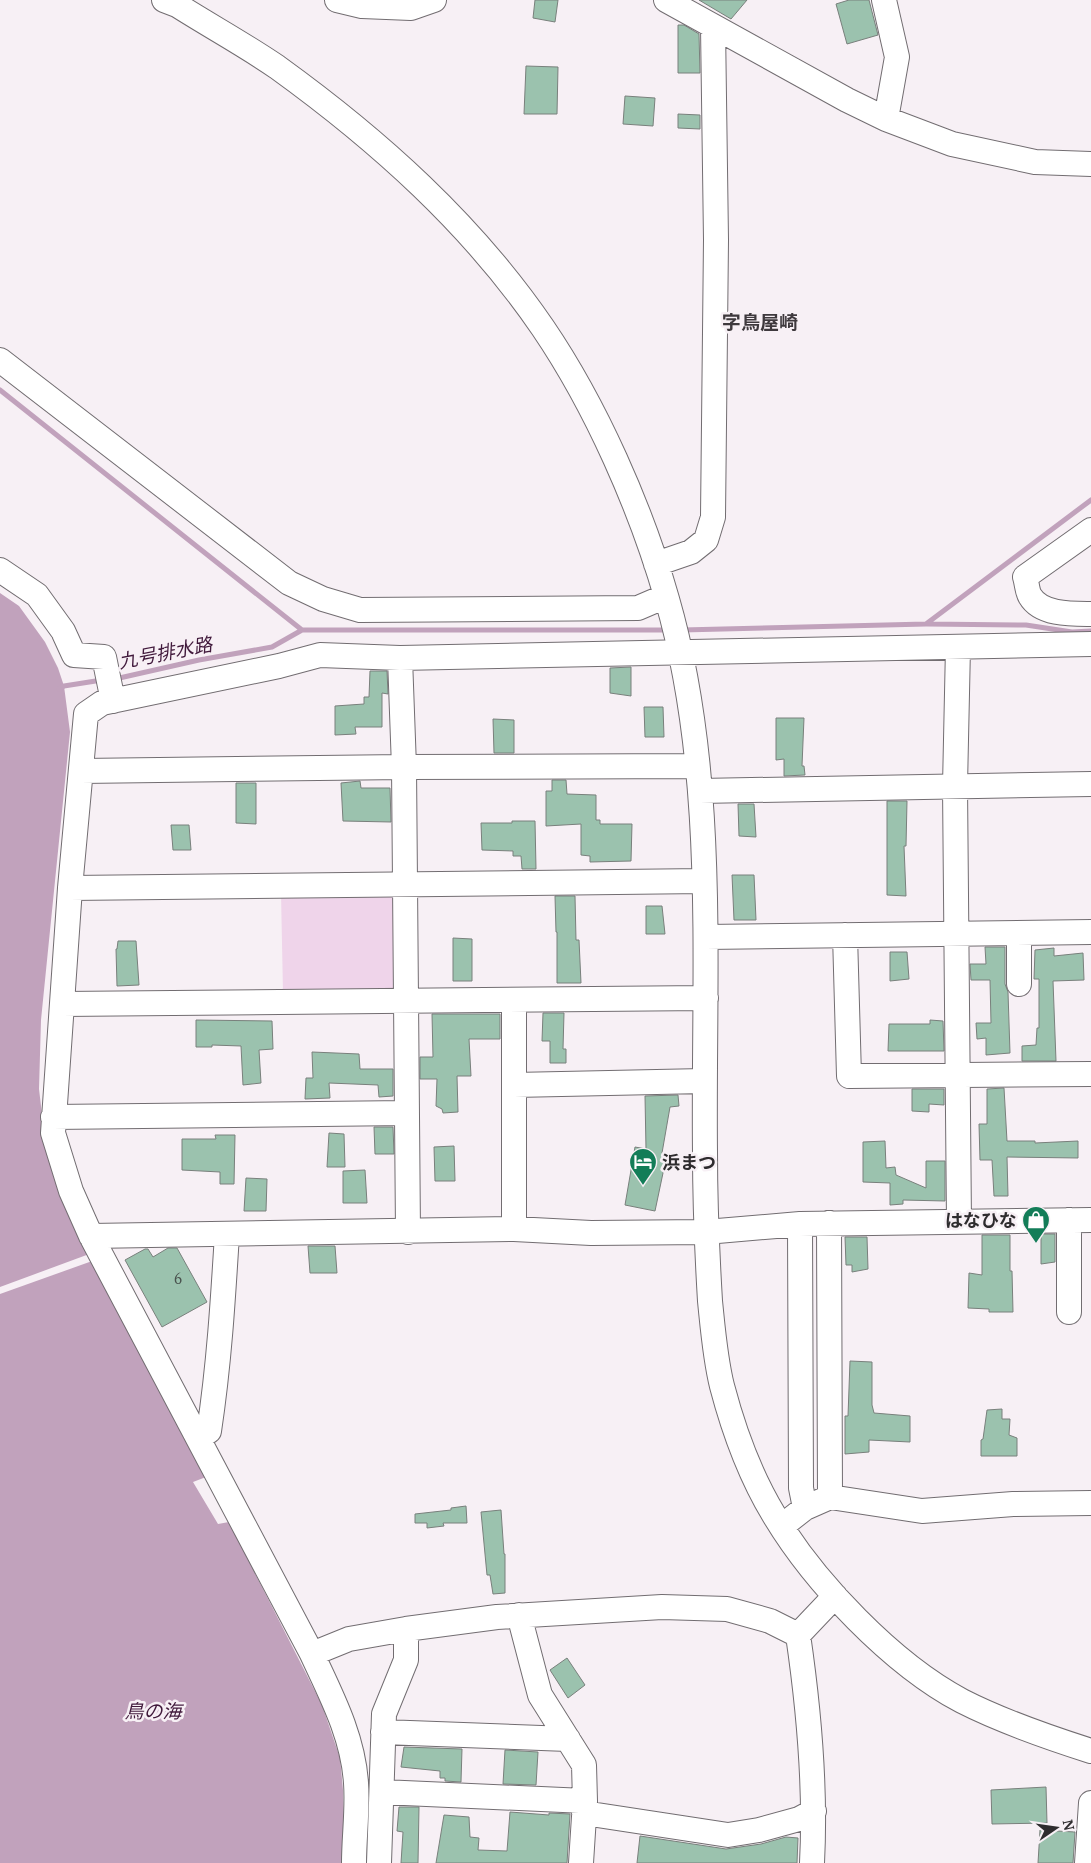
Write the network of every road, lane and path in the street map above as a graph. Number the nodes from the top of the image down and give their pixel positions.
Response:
1 (337, 0) edge
2 (434, 0) edge
3 (666, 0) edge
4 (884, 0) edge
5 (174, 2) edge
6 (713, 27) junction
7 (886, 119) junction
8 (1091, 164) edge
9 (0, 360) edge
10 (1091, 530) edge
11 (656, 564) junction
12 (0, 570) edge
13 (669, 604) junction
14 (1091, 614) edge
15 (1091, 644) edge
16 (678, 646) junction
17 (958, 647) junction
18 (400, 658) junction
19 (113, 697) junction
20 (697, 766) junction
21 (404, 767) junction
22 (81, 771) junction
23 (1091, 784) edge
24 (955, 786) junction
25 (700, 791) junction
26 (704, 880) junction
27 (404, 883) junction
28 (70, 888) junction
29 (1091, 932) edge
30 (1019, 933) junction
31 (956, 934) junction
32 (845, 935) junction
33 (706, 936) junction
34 (1019, 984) dead end
35 (706, 998) junction
36 (514, 1000) junction
37 (405, 1001) junction
38 (62, 1004) junction
39 (1091, 1074) edge
40 (957, 1076) junction
41 (704, 1081) junction
42 (514, 1085) junction
43 (406, 1113) junction
44 (53, 1117) junction
45 (1080, 1220) edge
46 (959, 1222) junction
47 (828, 1223) junction
48 (800, 1224) junction
49 (514, 1229) junction
50 (408, 1232) junction
51 (706, 1232) junction
52 (227, 1234) junction
53 (91, 1236) junction
54 (1069, 1312) dead end
55 (199, 1438) junction
56 (830, 1497) junction
57 (1091, 1503) edge
58 (805, 1508) junction
59 (782, 1526) junction
60 (835, 1596) junction
61 (519, 1615) junction
62 (406, 1629) junction
63 (798, 1635) junction
64 (312, 1654) junction
65 (383, 1732) junction
66 (568, 1739) junction
67 (1091, 1752) edge
68 (382, 1792) junction
69 (1091, 1803) edge
70 (584, 1807) junction
71 (814, 1811) junction
72 (354, 1863) edge
73 (379, 1863) edge
74 (581, 1863) edge
75 (812, 1863) edge
76 (1087, 1863) edge

1 - 2 street
3 - 6 street
4 - 7 street
5 - 11 street
6 - 7 street
6 - 11 street
7 - 8 street
9 - 13 street
10 - 14 street
11 - 13 street
12 - 19 street
13 - 16 street
15 - 17 street
16 - 17 street
16 - 18 street
16 - 20 street
17 - 24 street
18 - 19 street
18 - 21 street
19 - 22 street
20 - 21 street
20 - 25 street
21 - 22 street
21 - 27 street
22 - 28 street
23 - 24 street
24 - 25 street
24 - 31 street
25 - 26 street
26 - 27 street
26 - 33 street
27 - 28 street
27 - 37 street
28 - 38 street
29 - 30 street
30 - 31 street
30 - 34 street
31 - 32 street
31 - 40 street
32 - 33 street
32 - 40 street
33 - 35 street
35 - 36 street
35 - 41 street
36 - 37 street
36 - 42 street
37 - 38 street
37 - 43 street
38 - 44 street
39 - 40 street
40 - 46 street
41 - 42 street
41 - 51 street
42 - 49 street
43 - 44 street
43 - 50 street
44 - 53 street
45 - 46 street
45 - 54 street
46 - 47 street
47 - 48 street
47 - 56 street
48 - 51 street
48 - 58 street
49 - 50 street
49 - 51 street
50 - 52 street
51 - 59 street
52 - 53 street
52 - 55 street
53 - 55 street
55 - 64 street
56 - 57 street
56 - 58 street
58 - 59 street
59 - 60 street
60 - 63 street
60 - 67 street
61 - 62 street
61 - 63 street
61 - 66 street
62 - 64 street
62 - 65 street
63 - 71 street
64 - 72 street
65 - 66 street
65 - 68 street
66 - 70 street
68 - 70 street
68 - 73 street
69 - 76 street
70 - 71 street
70 - 74 street
71 - 75 street

